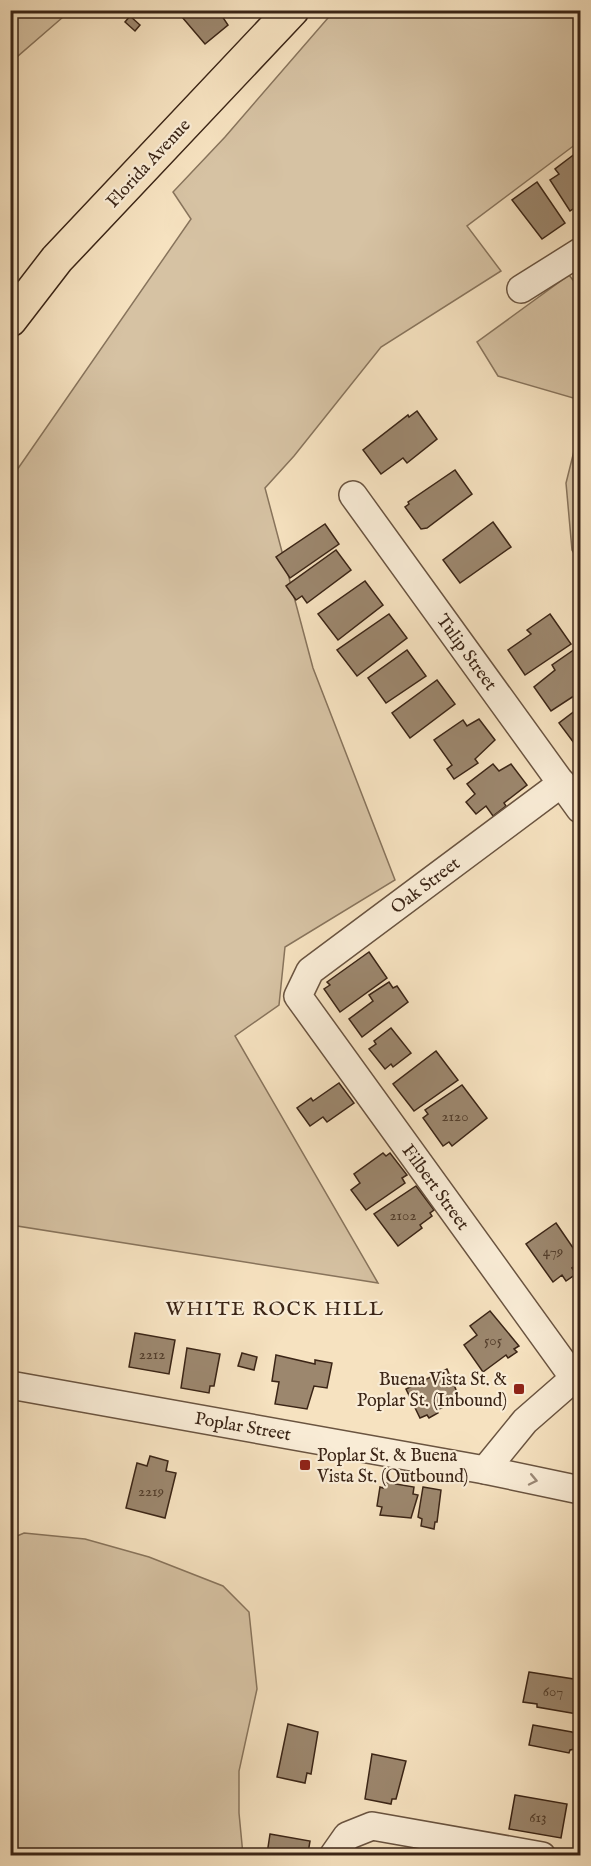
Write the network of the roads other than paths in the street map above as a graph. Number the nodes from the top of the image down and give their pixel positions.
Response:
1 (292, 10) edge
2 (580, 252) edge
3 (521, 289) dead end
4 (10, 320) edge
5 (353, 495) dead end
6 (562, 783) junction
7 (580, 809) edge
8 (298, 996) joint
9 (577, 1376) edge
10 (10, 1385) edge
11 (485, 1470) junction
12 (580, 1490) edge
13 (340, 1846) edge
14 (542, 1856) edge

1 - 4 main road, Florida Avenue
2 - 3 street
5 - 6 street, Tulip Street
6 - 7 street, Tulip Street
6 - 8 street, Oak Street
8 - 9 street, Filbert Street
9 - 11 street
10 - 11 street, Poplar Street
11 -> 12 street, Poplar Street
13 - 14 street

